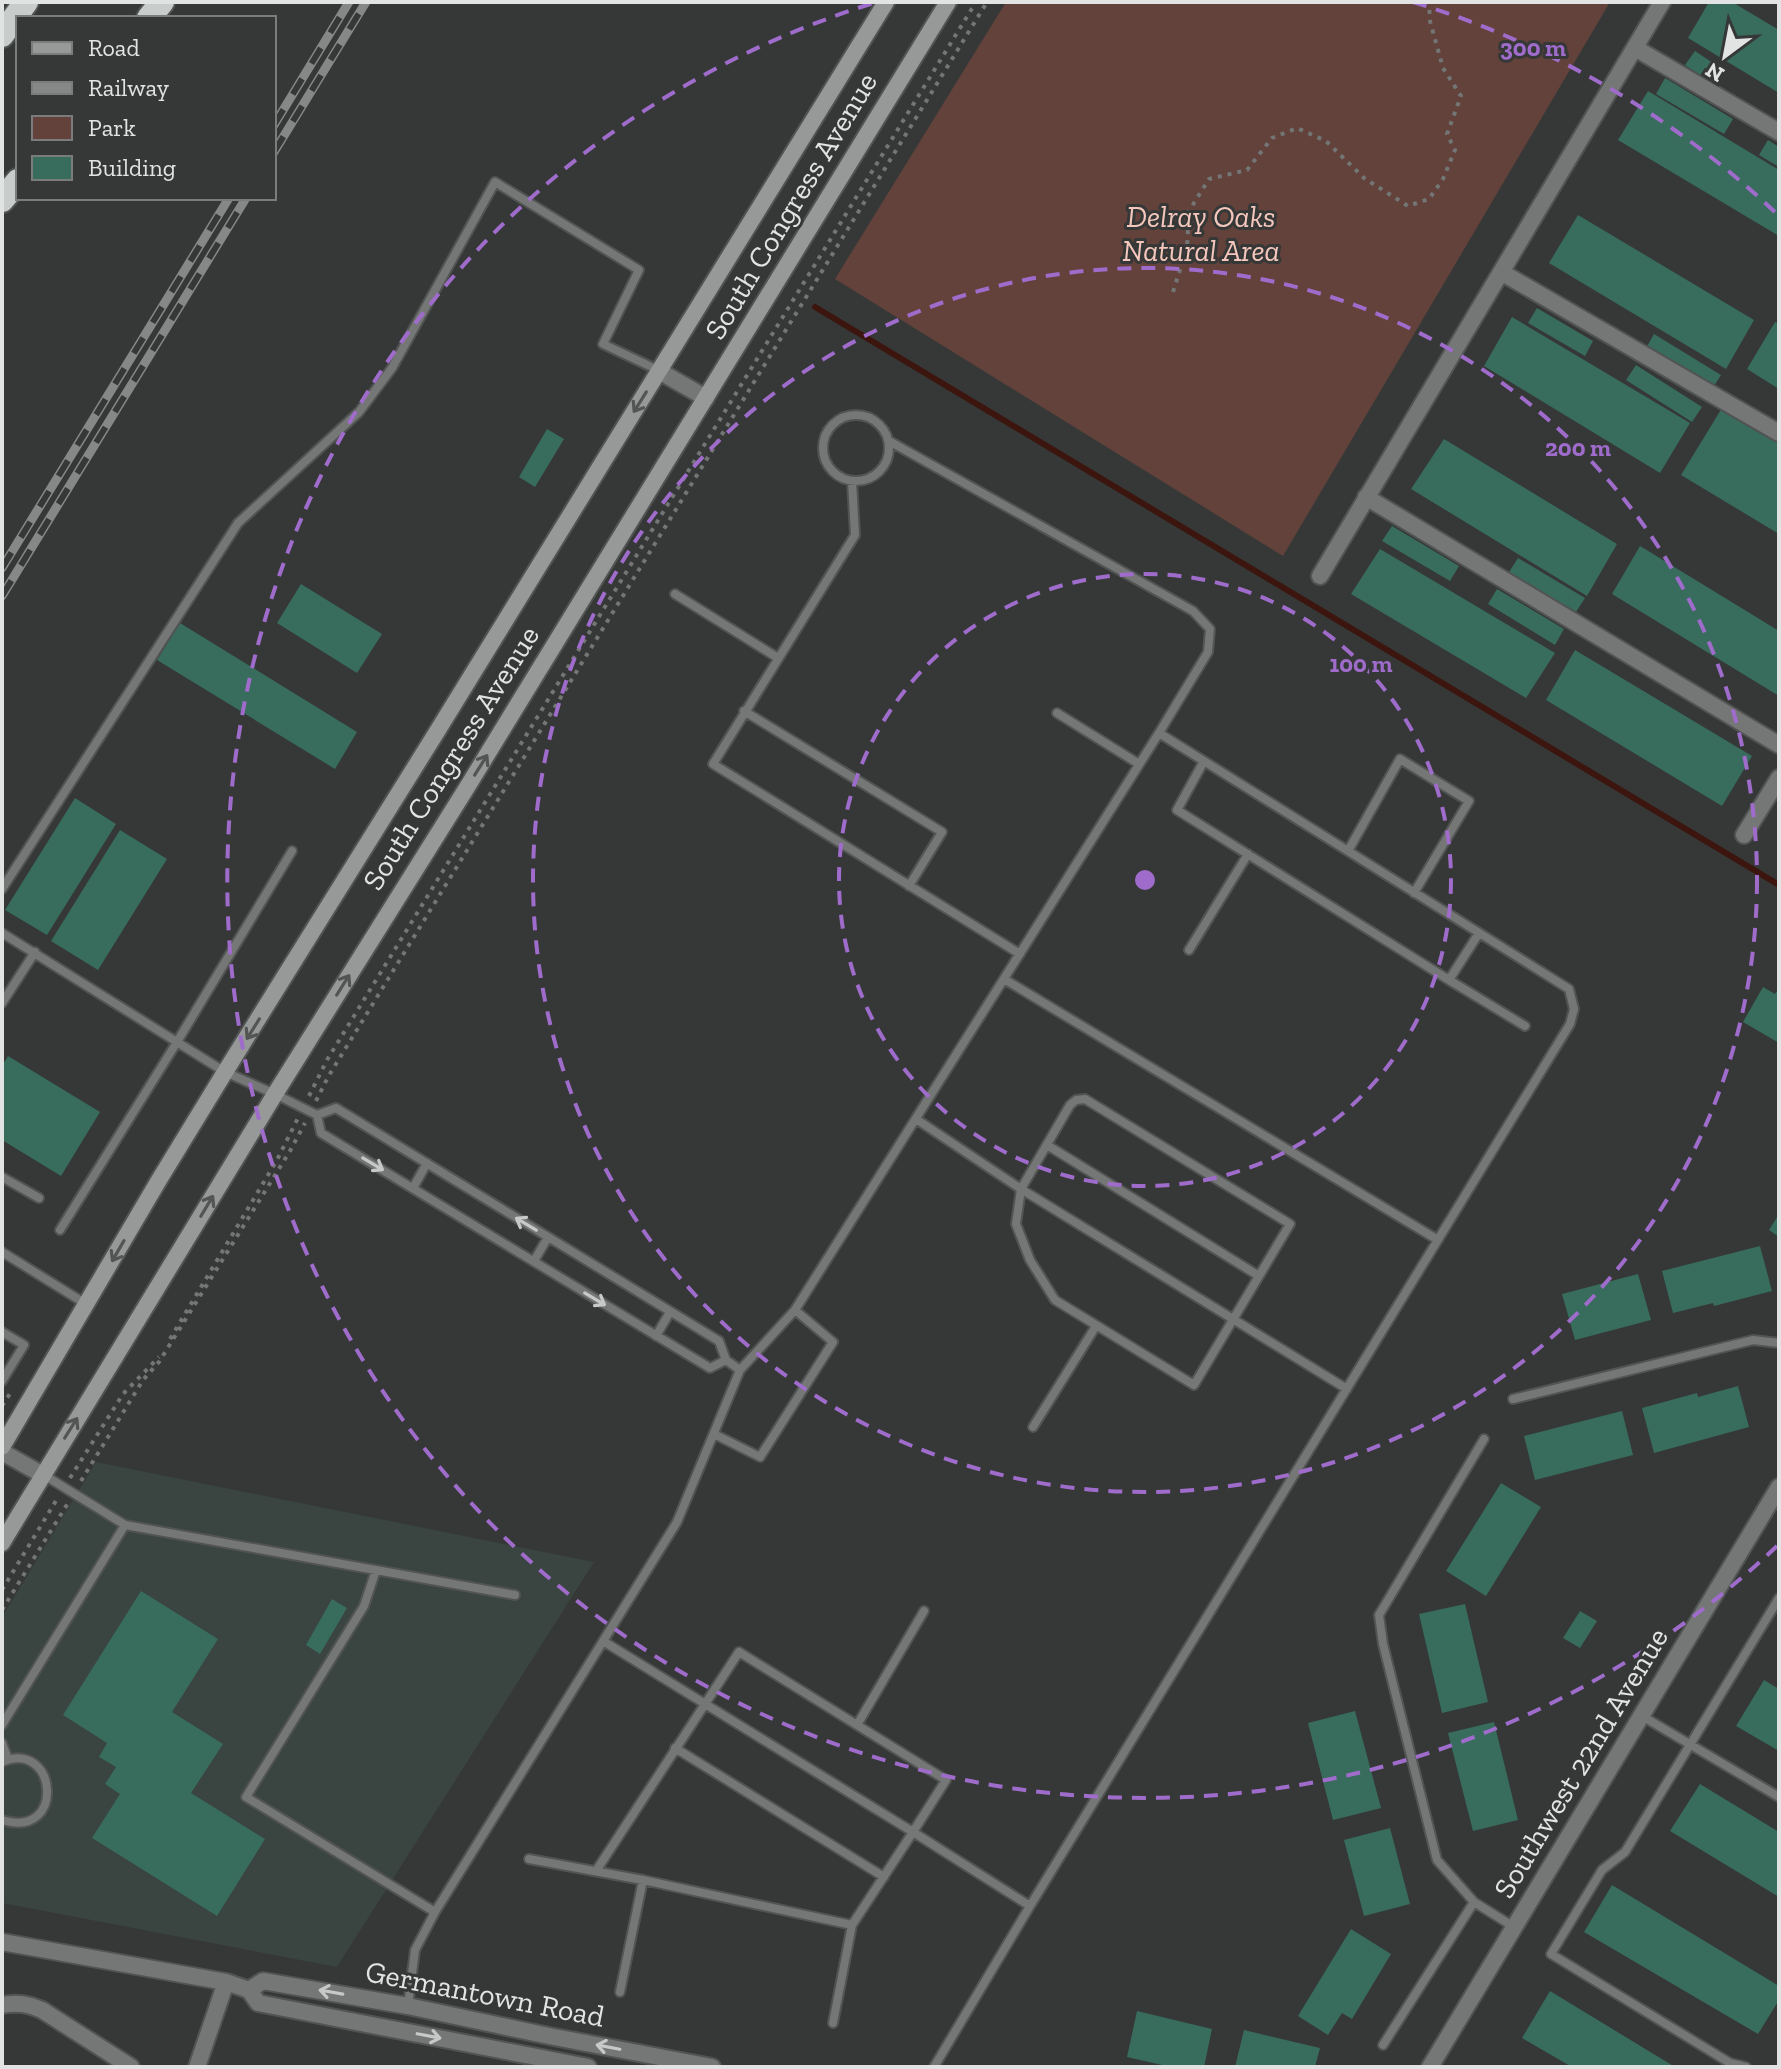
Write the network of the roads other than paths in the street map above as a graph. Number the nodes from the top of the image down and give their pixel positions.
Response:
1 (26, 2) edge
2 (886, 2) edge
3 (948, 2) edge
4 (1662, 2) edge
5 (2, 35) edge
6 (1635, 48) junction
7 (1779, 132) edge
8 (16, 183) edge
9 (2, 200) edge
10 (1501, 272) junction
11 (659, 371) junction
12 (706, 398) junction
13 (1779, 433) edge
14 (889, 441) junction
15 (852, 481) junction
16 (1366, 497) junction
17 (1320, 576) dead end
18 (675, 594) dead end
19 (778, 658) junction
20 (744, 711) junction
21 (1057, 713) dead end
22 (1159, 733) junction
23 (1779, 745) edge
24 (1204, 761) junction
25 (1139, 764) junction
26 (1779, 778) edge
27 (1744, 835) dead end
28 (292, 851) dead end
29 (1348, 851) junction
30 (1248, 854) junction
31 (909, 886) junction
32 (2, 889) edge
33 (1414, 893) junction
34 (2, 933) edge
35 (1479, 933) junction
36 (1189, 950) dead end
37 (35, 952) junction
38 (1020, 954) junction
39 (1004, 979) junction
40 (1449, 980) junction
41 (2, 1003) edge
42 (1525, 1026) dead end
43 (177, 1042) junction
44 (225, 1072) junction
45 (275, 1094) junction
46 (310, 1112) junction
47 (916, 1119) junction
48 (1047, 1145) junction
49 (427, 1163) junction
50 (2, 1177) edge
51 (413, 1188) junction
52 (1021, 1189) junction
53 (39, 1198) dead end
54 (60, 1230) dead end
55 (548, 1237) junction
56 (1438, 1240) junction
57 (2, 1252) edge
58 (534, 1261) junction
59 (1259, 1276) junction
60 (86, 1304) junction
61 (795, 1310) junction
62 (670, 1312) junction
63 (1233, 1321) junction
64 (1096, 1326) junction
65 (2, 1332) edge
66 (656, 1336) junction
67 (1779, 1343) edge
68 (726, 1360) junction
69 (740, 1370) junction
70 (2, 1381) edge
71 (1347, 1389) junction
72 (1513, 1399) dead end
73 (1033, 1427) dead end
74 (714, 1434) junction
75 (1484, 1439) dead end
76 (2, 1449) edge
77 (43, 1475) junction
78 (1779, 1487) edge
79 (125, 1525) junction
80 (2, 1543) edge
81 (376, 1570) junction
82 (515, 1595) dead end
83 (1779, 1598) edge
84 (924, 1611) dead end
85 (603, 1641) junction
86 (705, 1704) junction
87 (1642, 1716) junction
88 (2, 1725) edge
89 (857, 1725) junction
90 (2, 1743) edge
91 (1690, 1744) junction
92 (675, 1748) junction
93 (5, 1760) edge
94 (1779, 1797) edge
95 (2, 1820) edge
96 (913, 1832) junction
97 (529, 1859) dead end
98 (596, 1871) junction
99 (884, 1877) junction
100 (643, 1880) junction
101 (1474, 1902) junction
102 (1030, 1906) junction
103 (435, 1912) junction
104 (852, 1925) junction
105 (1515, 1927) junction
106 (2, 1942) edge
107 (226, 1982) junction
108 (249, 1990) junction
109 (620, 1992) dead end
110 (2, 2005) edge
111 (408, 2006) junction
112 (311, 2013) junction
113 (833, 2023) dead end
114 (1383, 2045) dead end
115 (131, 2067) edge
116 (197, 2067) edge
117 (588, 2067) edge
118 (712, 2067) edge
119 (934, 2067) edge
120 (1430, 2067) edge
121 (1746, 2067) edge

1 - 5 highway
2 - 11 main road, South Congress Avenue
3 - 12 main road, South Congress Avenue
4 - 6 street
6 - 7 street
6 - 10 street
8 - 9 highway
10 - 13 street
10 - 16 street
11 - 12 street
11 - 32 lane
11 -> 44 main road, South Congress Avenue
45 -> 12 main road, South Congress Avenue
14 - 15 lane
14 - 15 lane
14 - 22 lane
15 - 19 lane
16 - 17 street
16 - 23 street
18 - 19 lane
19 - 20 lane
20 - 31 lane
20 - 31 lane
21 - 25 lane
22 - 24 lane
22 - 25 lane
24 - 29 lane
24 - 30 lane
25 - 38 lane
26 - 27 street
28 - 43 lane
29 - 33 lane
29 - 33 lane
30 - 36 lane
30 - 40 lane
31 - 38 lane
33 - 35 lane
34 - 37 lane
35 - 40 lane
35 - 56 lane
37 - 41 lane
37 - 43 lane
38 - 39 lane
39 - 47 lane
39 - 56 lane
40 - 42 lane
43 - 44 lane
43 - 54 lane
44 - 45 lane
44 -> 60 main road, South Congress Avenue
45 - 46 lane
77 -> 45 main road, South Congress Avenue
46 - 49 lane
46 -> 51 lane
47 - 52 lane
47 - 61 lane
48 - 52 lane
48 - 59 lane
48 - 59 lane
49 - 51 lane
55 -> 49 lane
50 - 53 lane
51 - 58 lane
52 - 63 lane
52 - 64 lane
55 - 58 lane
55 - 62 lane
56 - 71 lane
57 - 60 lane
58 -> 66 lane
59 - 63 lane
60 - 76 main road, South Congress Avenue
61 - 69 lane
61 - 74 lane
62 - 66 lane
62 - 68 lane
63 - 64 lane
63 - 71 lane
64 - 73 lane
65 - 70 lane
66 - 68 lane
67 - 72 lane
68 - 69 lane
69 - 74 lane
71 - 102 lane
74 - 85 lane
75 - 101 lane
76 - 77 street
77 - 79 lane
77 - 80 main road, South Congress Avenue
78 - 87 street, Southwest 22nd Avenue
79 - 81 lane
79 - 88 lane
81 - 82 lane
81 - 103 lane
83 - 91 lane
84 - 89 lane
85 - 86 lane
85 - 103 lane
86 - 89 lane
86 - 92 lane
86 - 96 lane
87 - 91 lane
87 - 105 street, Southwest 22nd Avenue
89 - 96 lane
90 - 93 lane
91 - 94 lane
91 - 121 lane
92 - 98 lane
92 - 99 lane
93 - 95 lane
96 - 99 lane
96 - 102 lane
97 - 98 lane
98 - 100 lane
99 - 104 lane
100 - 104 lane
100 - 109 lane
101 - 105 lane
101 - 114 lane
102 - 119 lane
103 - 111 lane
104 - 113 lane
105 - 120 street, Southwest 22nd Avenue
106 - 107 street, Germantown Road
107 - 108 street, Germantown Road
107 - 116 street
111 -> 108 street, Germantown Road
108 - 112 street, Germantown Road
110 - 115 street
111 - 112 street
118 -> 111 street, Germantown Road
112 -> 117 street, Germantown Road

